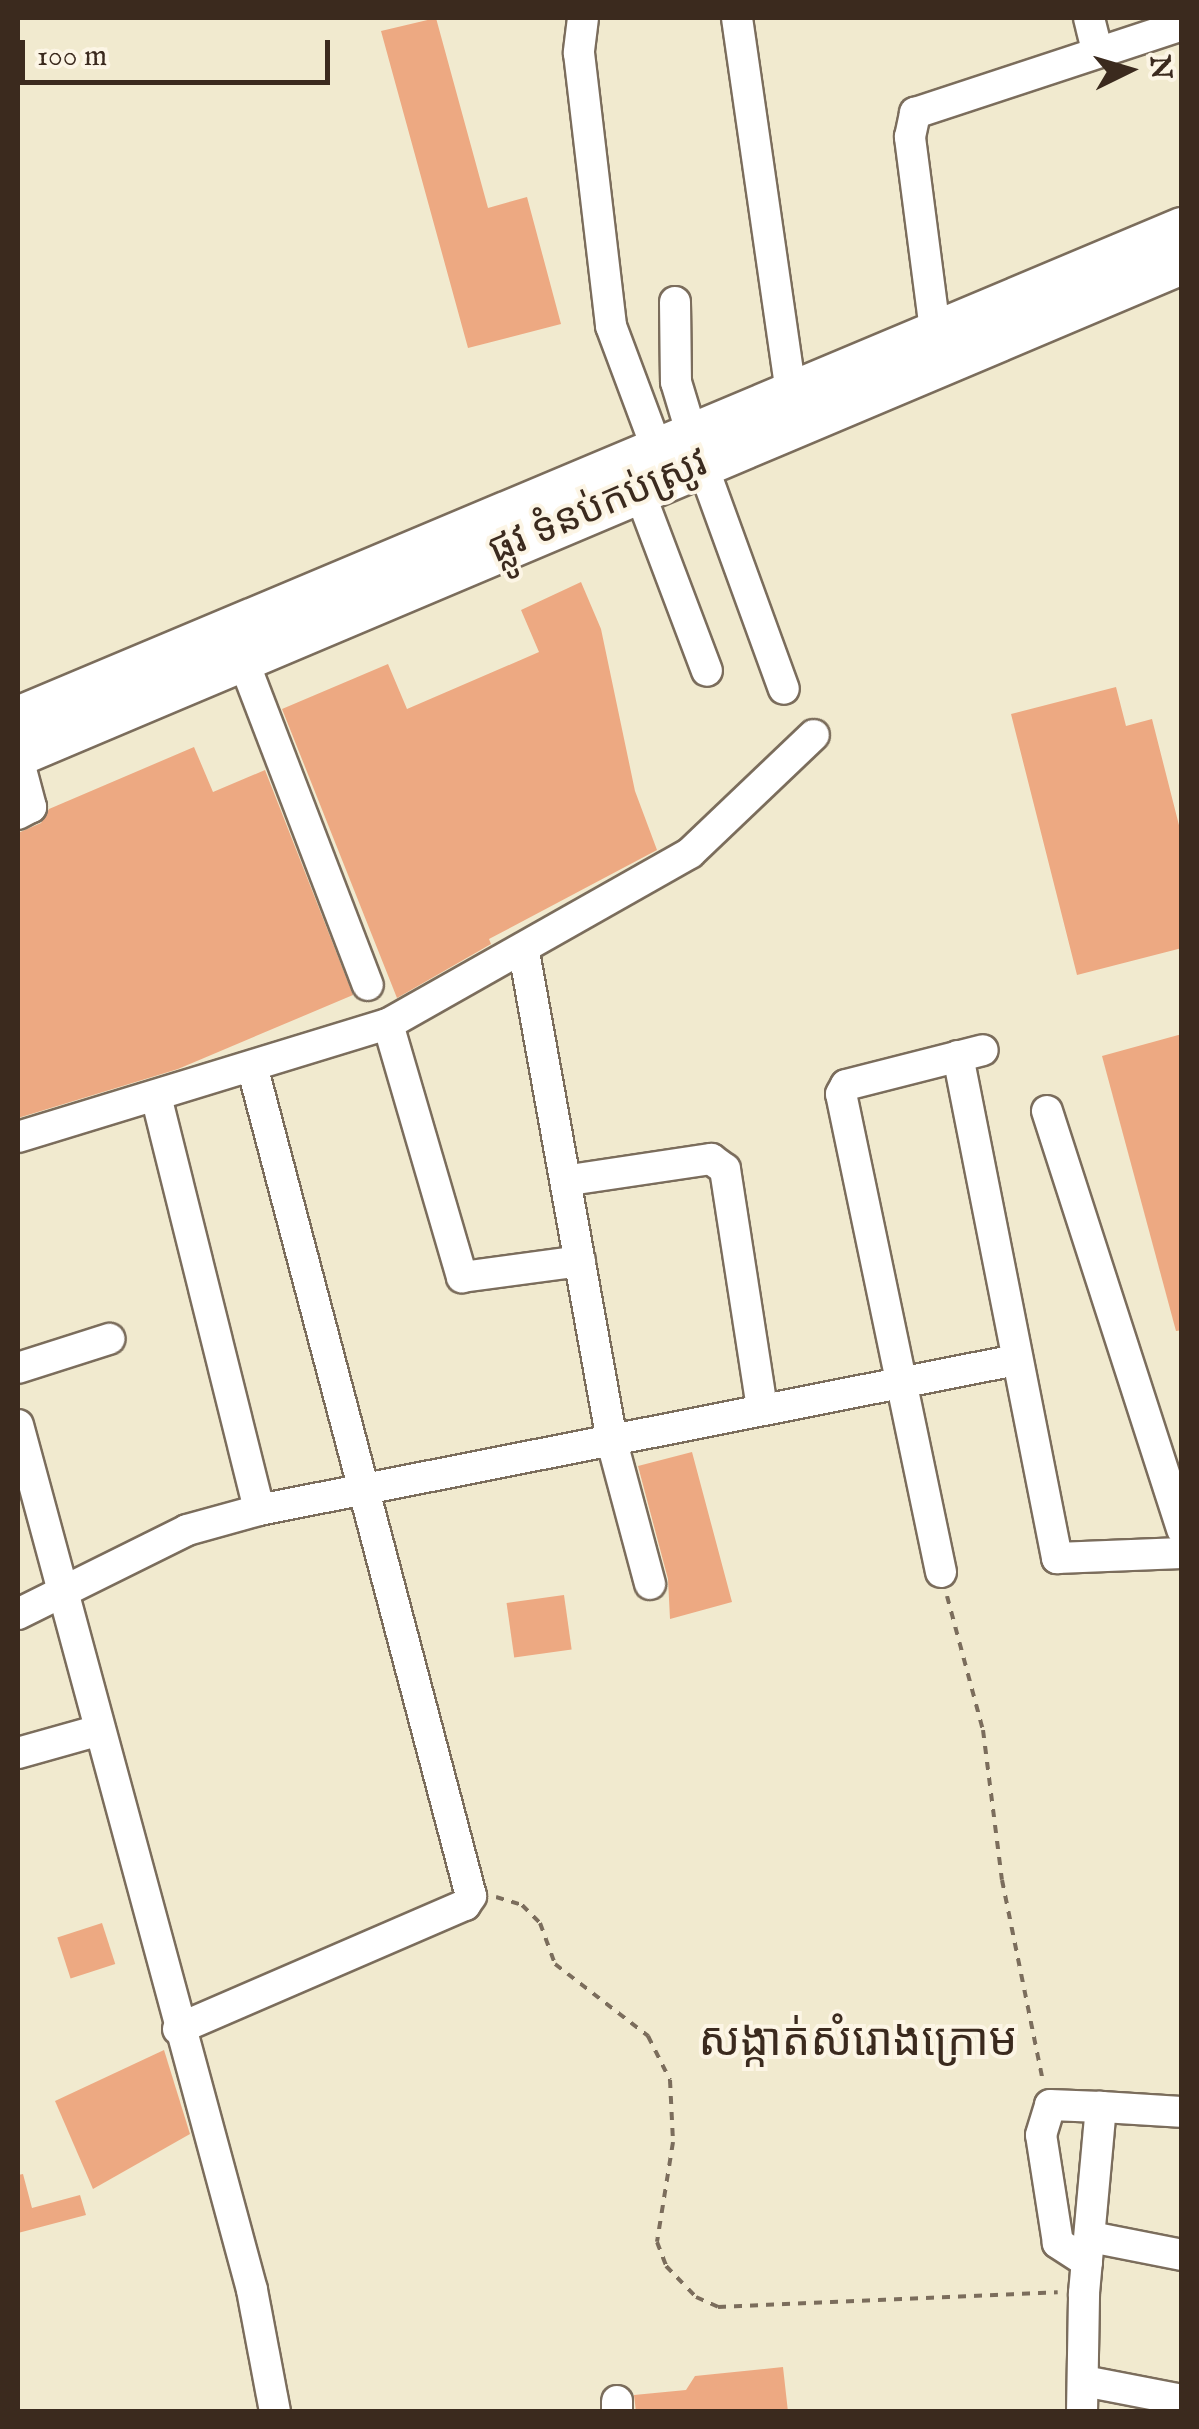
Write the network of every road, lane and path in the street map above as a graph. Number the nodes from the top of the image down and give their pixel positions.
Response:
1 (583, 18) edge
2 (736, 18) edge
3 (1089, 18) edge
4 (1182, 25) edge
5 (1097, 51) junction
6 (1182, 228) edge
7 (1182, 264) edge
8 (675, 302) dead end
9 (935, 330) junction
10 (791, 392) junction
11 (684, 449) junction
12 (639, 491) junction
13 (244, 660) junction
14 (707, 671) dead end
15 (784, 689) dead end
16 (18, 717) edge
17 (814, 735) dead end
18 (18, 757) edge
19 (18, 814) edge
20 (524, 952) junction
21 (368, 985) dead end
22 (388, 1024) junction
23 (253, 1070) junction
24 (156, 1100) junction
25 (1047, 1111) dead end
26 (18, 1138) edge
27 (570, 1180) junction
28 (580, 1260) junction
29 (109, 1339) dead end
30 (1016, 1360) junction
31 (18, 1368) edge
32 (901, 1384) junction
33 (762, 1406) junction
34 (18, 1425) edge
35 (612, 1442) junction
36 (361, 1492) junction
37 (259, 1510) junction
38 (1182, 1530) edge
39 (1182, 1553) edge
40 (941, 1572) joint
41 (650, 1584) dead end
42 (60, 1596) junction
43 (18, 1614) edge
44 (100, 1730) junction
45 (18, 1753) edge
46 (471, 1896) junction
47 (178, 2029) junction
48 (1050, 2104) junction
49 (1102, 2106) junction
50 (1182, 2112) edge
51 (1089, 2250) junction
52 (1182, 2256) edge
53 (1084, 2293) junction
54 (1083, 2396) edge
55 (1182, 2400) edge
56 (275, 2412) edge

1 - 11 street
2 - 10 street
3 - 5 street
4 - 5 street
5 - 9 street
6 - 9 main road, ផ្លូវ ទំនប់កប់ស្រូវ
7 - 11 main road, ផ្លូវ ទំនប់កប់ស្រូវ
8 - 11 street
9 - 10 main road, ផ្លូវ ទំនប់កប់ស្រូវ
10 - 11 main road, ផ្លូវ ទំនប់កប់ស្រូវ
11 - 12 main road, ផ្លូវ ទំនប់កប់ស្រូវ
11 - 15 street
11 - 16 main road, ផ្លូវ ទំនប់កប់ស្រូវ
12 - 13 main road, ផ្លូវ ទំនប់កប់ស្រូវ
12 - 14 street
13 - 18 main road, ផ្លូវ ទំនប់កប់ស្រូវ
13 - 21 street
17 - 20 street
18 - 19 street
20 - 22 street
20 - 27 street
22 - 23 street
22 - 28 street
23 - 24 street
23 - 36 street
24 - 26 street
24 - 37 street
25 - 38 street
27 - 28 street
27 - 33 street
28 - 35 street
29 - 31 street
30 - 32 street
30 - 32 street
30 - 39 street
32 - 33 street
32 - 40 street
33 - 35 street
34 - 42 street
35 - 36 street
35 - 41 street
36 - 37 street
36 - 46 street
37 - 42 street
40 - 48 path
42 - 43 street
42 - 44 street
44 - 45 street
44 - 47 street
46 - 47 street
46 - 53 path
47 - 56 street
48 - 49 street
48 - 51 street
49 - 50 street
49 - 51 street
51 - 52 street
51 - 53 street
53 - 54 street
54 - 55 street

